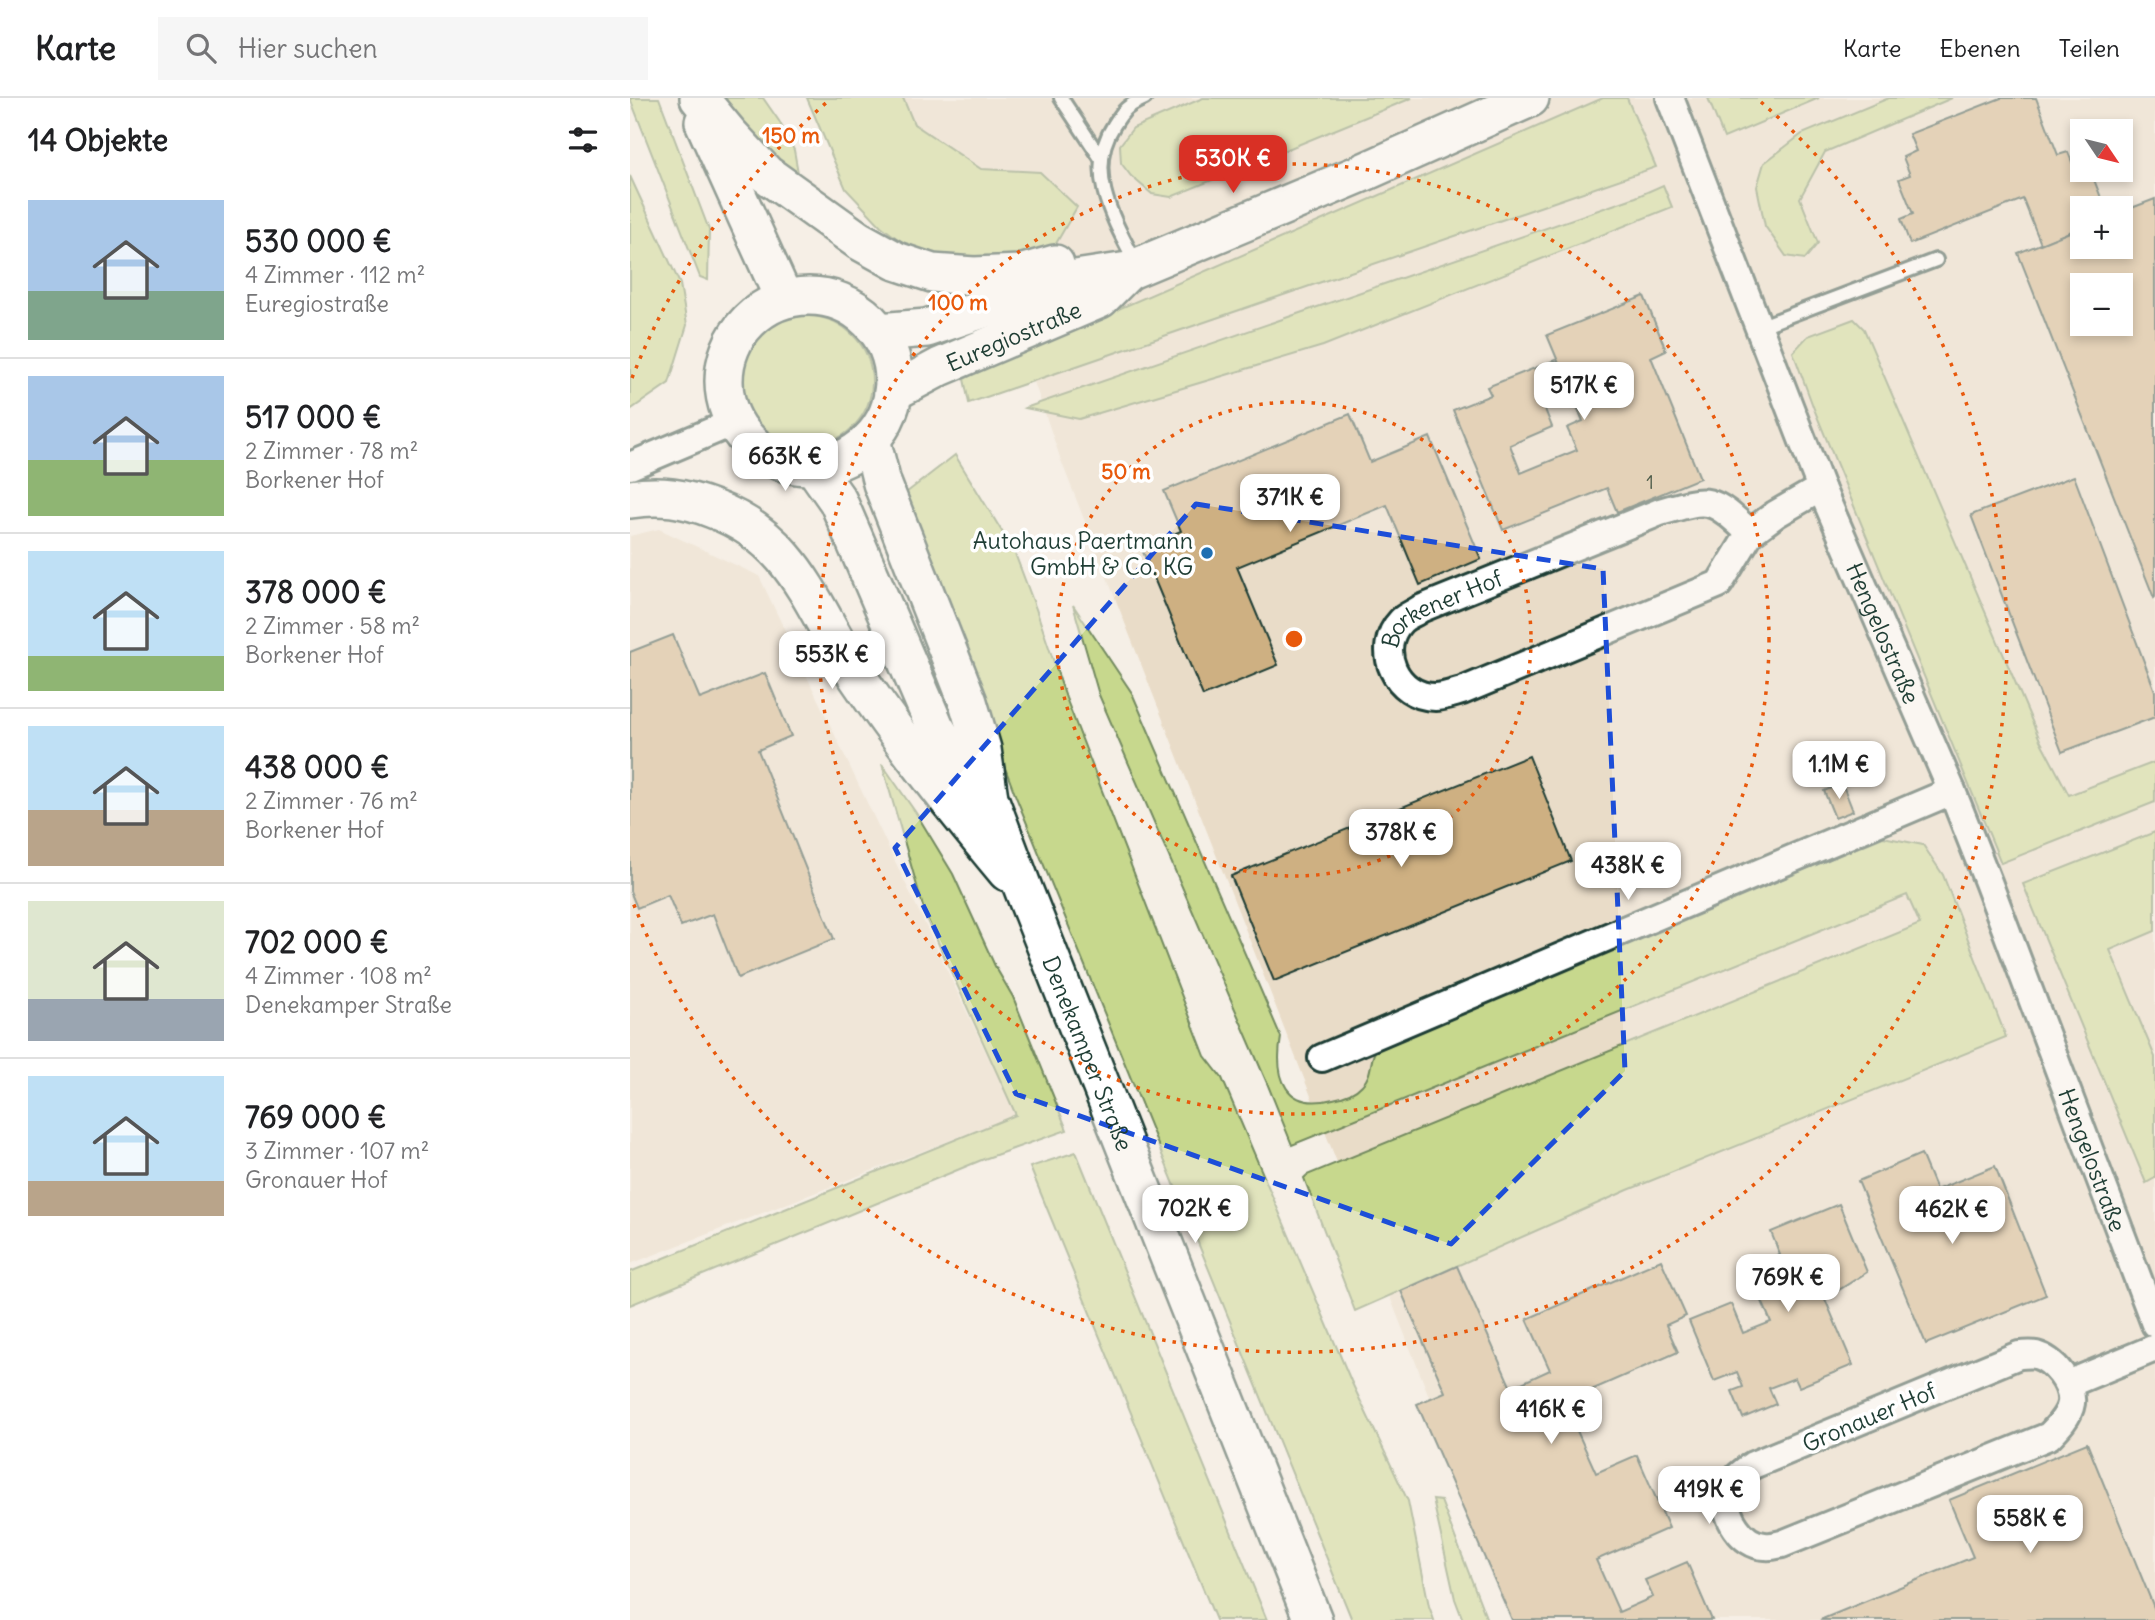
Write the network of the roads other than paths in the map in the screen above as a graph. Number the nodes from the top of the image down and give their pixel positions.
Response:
1 (693, 98) edge
2 (699, 98) edge
3 (1061, 98) edge
4 (1145, 98) edge
5 (1530, 98) edge
6 (1670, 98) edge
7 (1100, 158) junction
8 (1936, 260) dead end
9 (1133, 269) junction
10 (784, 299) junction
11 (1759, 327) junction
12 (879, 332) junction
13 (893, 392) junction
14 (734, 422) junction
15 (871, 439) junction
16 (630, 466) edge
17 (814, 467) junction
18 (1821, 488) junction
19 (630, 499) edge
20 (1750, 533) junction
21 (1952, 790) junction
22 (989, 798) junction
23 (1024, 891) junction
24 (1322, 1058) dead end
25 (2155, 1324) edge
26 (2155, 1348) edge
27 (2068, 1384) junction
28 (1313, 1620) edge

1 - 10 street
2 - 9 street
3 - 7 lane
4 - 7 lane
5 - 9 street, Euregiostraße
6 - 11 street, Hengelostraße
7 - 9 lane
8 - 11 lane
9 - 12 street, Euregiostraße
9 - 13 street, Euregiostraße
10 - 12 street
10 - 14 street
11 - 18 street, Hengelostraße
12 - 13 street
13 - 15 street
14 - 16 street
14 - 17 street
15 - 17 street
15 - 22 street, Denekamper Straße
17 - 22 street, Denekamper Straße
18 - 20 street, Borkener Hof
18 - 21 street, Hengelostraße
19 - 23 street
20 - 20 street, Borkener Hof
21 - 24 street
21 - 25 street, Hengelostraße
22 - 23 street, Denekamper Straße
23 - 28 street, Denekamper Straße
26 - 27 street
27 - 27 street, Gronauer Hof

